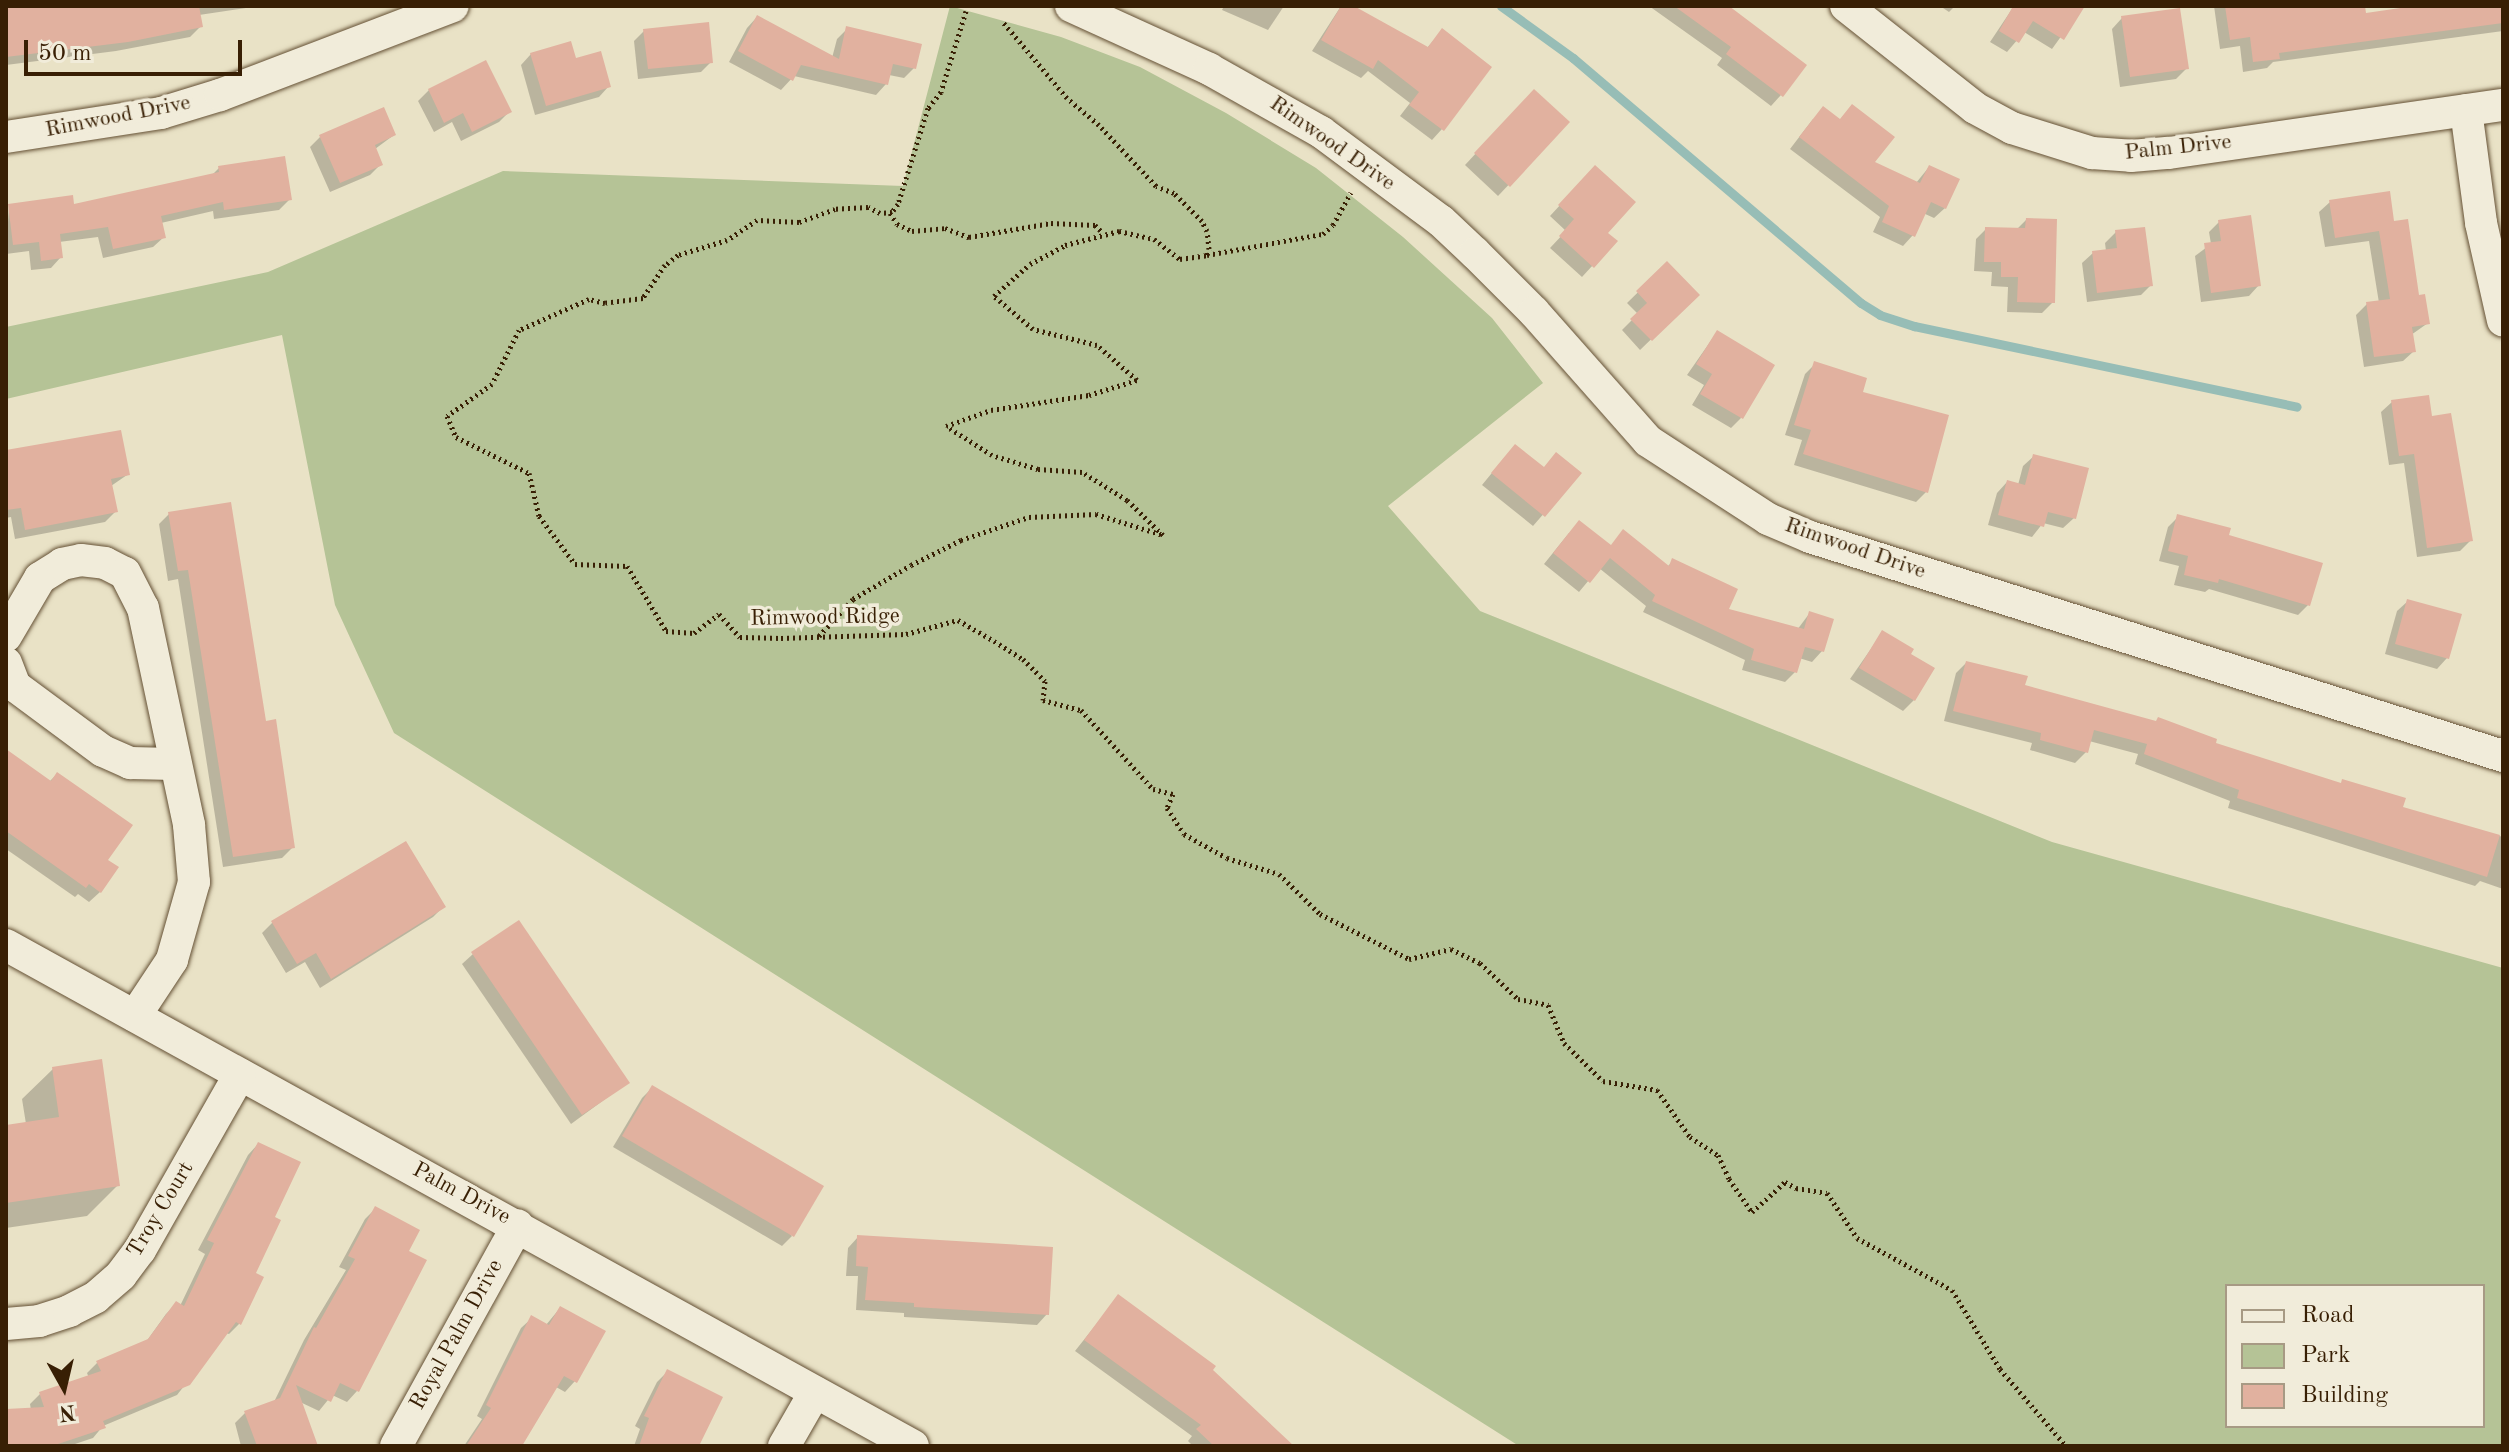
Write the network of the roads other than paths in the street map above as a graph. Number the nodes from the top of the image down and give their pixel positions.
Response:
1 (453, 6) edge
2 (1071, 6) edge
3 (1846, 6) edge
4 (2503, 105) edge
5 (2466, 110) junction
6 (6, 137) edge
7 (2503, 321) edge
8 (6, 636) edge
9 (6, 663) edge
10 (2503, 756) edge
11 (174, 764) junction
12 (6, 945) edge
13 (135, 1016) junction
14 (240, 1074) junction
15 (518, 1225) junction
16 (6, 1324) edge
17 (815, 1392) junction
18 (396, 1446) edge
19 (784, 1446) edge
20 (913, 1446) edge

1 - 6 street, Rimwood Drive
2 - 10 street, Rimwood Drive
3 - 5 street, Palm Drive
4 - 5 street, Palm Drive
5 - 7 street
8 - 11 street
9 - 11 street
11 - 13 street
12 - 13 street, Palm Drive
13 - 14 street, Palm Drive
14 - 15 street, Palm Drive
14 - 16 street, Troy Court
15 - 17 street, Palm Drive
15 - 18 street, Royal Palm Drive
17 - 19 street
17 - 20 street, Palm Drive

